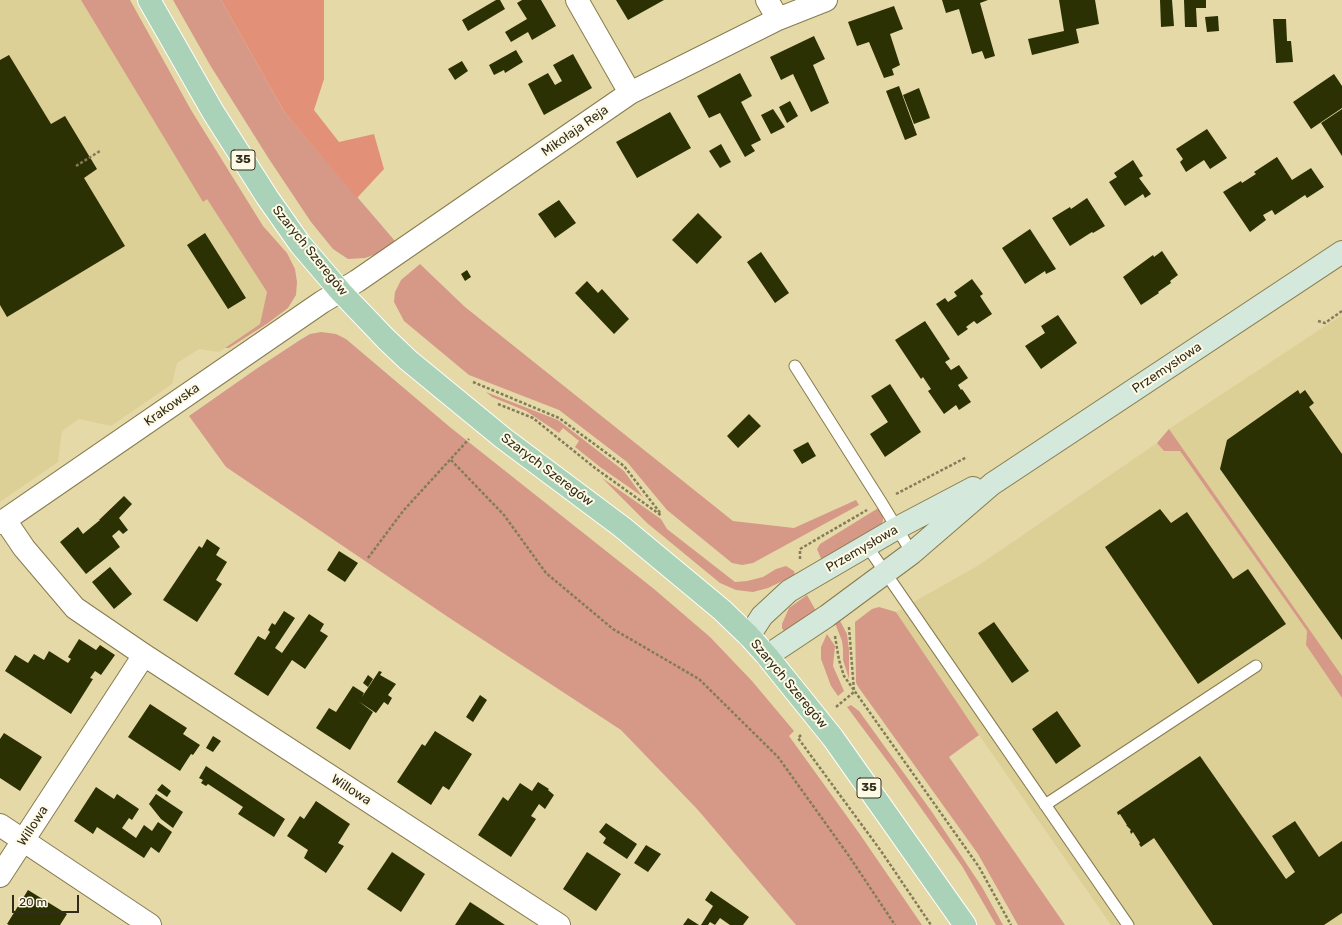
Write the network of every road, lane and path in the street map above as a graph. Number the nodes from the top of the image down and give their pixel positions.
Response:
1 (149, 0) edge
2 (577, 0) edge
3 (767, 0) edge
4 (826, 0) edge
5 (778, 19) junction
6 (630, 93) junction
7 (100, 151) dead end
8 (76, 166) dead end
9 (1342, 252) edge
10 (341, 292) junction
11 (1342, 311) edge
12 (1318, 321) dead end
13 (795, 366) dead end
14 (466, 379) dead end
15 (495, 402) dead end
16 (484, 422) junction
17 (451, 460) junction
18 (992, 484) junction
19 (2, 522) edge
20 (898, 528) junction
21 (867, 546) junction
22 (24, 548) joint
23 (912, 553) junction
24 (368, 558) dead end
25 (885, 573) junction
26 (848, 620) dead end
27 (749, 636) junction
28 (144, 655) junction
29 (767, 656) junction
30 (1256, 666) dead end
31 (1045, 805) junction
32 (0, 825) edge
33 (24, 840) junction
34 (0, 876) edge
35 (150, 925) edge
36 (559, 925) edge
37 (895, 925) edge
38 (965, 925) edge
39 (1011, 925) edge
40 (1128, 925) edge

1 - 10 main road, Szarych Szeregów / 35
2 - 6 street
3 - 5 street
4 - 5 street, Mikołaja Reja
5 - 6 street, Mikołaja Reja
6 - 10 street, Mikołaja Reja
7 - 8 path
9 - 18 main road, Przemysłowa
10 - 16 main road, Szarych Szeregów / 35
10 - 19 street, Krakowska
11 - 12 path
13 - 20 lane
14 - 15 path
16 - 17 path
16 - 27 main road, Szarych Szeregów / 35
17 - 24 path
17 - 37 path
18 - 20 main road, Przemysłowa
18 - 23 main road, Przemysłowa
19 - 22 street, Krakowska
20 - 21 main road, Przemysłowa
20 - 23 lane
21 - 25 lane
21 - 27 main road, Przemysłowa
22 - 28 street, Willowa
23 - 25 main road, Przemysłowa
25 - 29 main road, Przemysłowa
25 - 31 lane
26 - 39 path
27 - 29 main road, Szarych Szeregów / 35
28 - 33 street, Willowa
28 - 36 street, Willowa
29 - 38 main road, Szarych Szeregów / 35
30 - 31 lane
31 - 40 lane
32 - 33 street
33 - 34 street, Willowa
33 - 35 street

